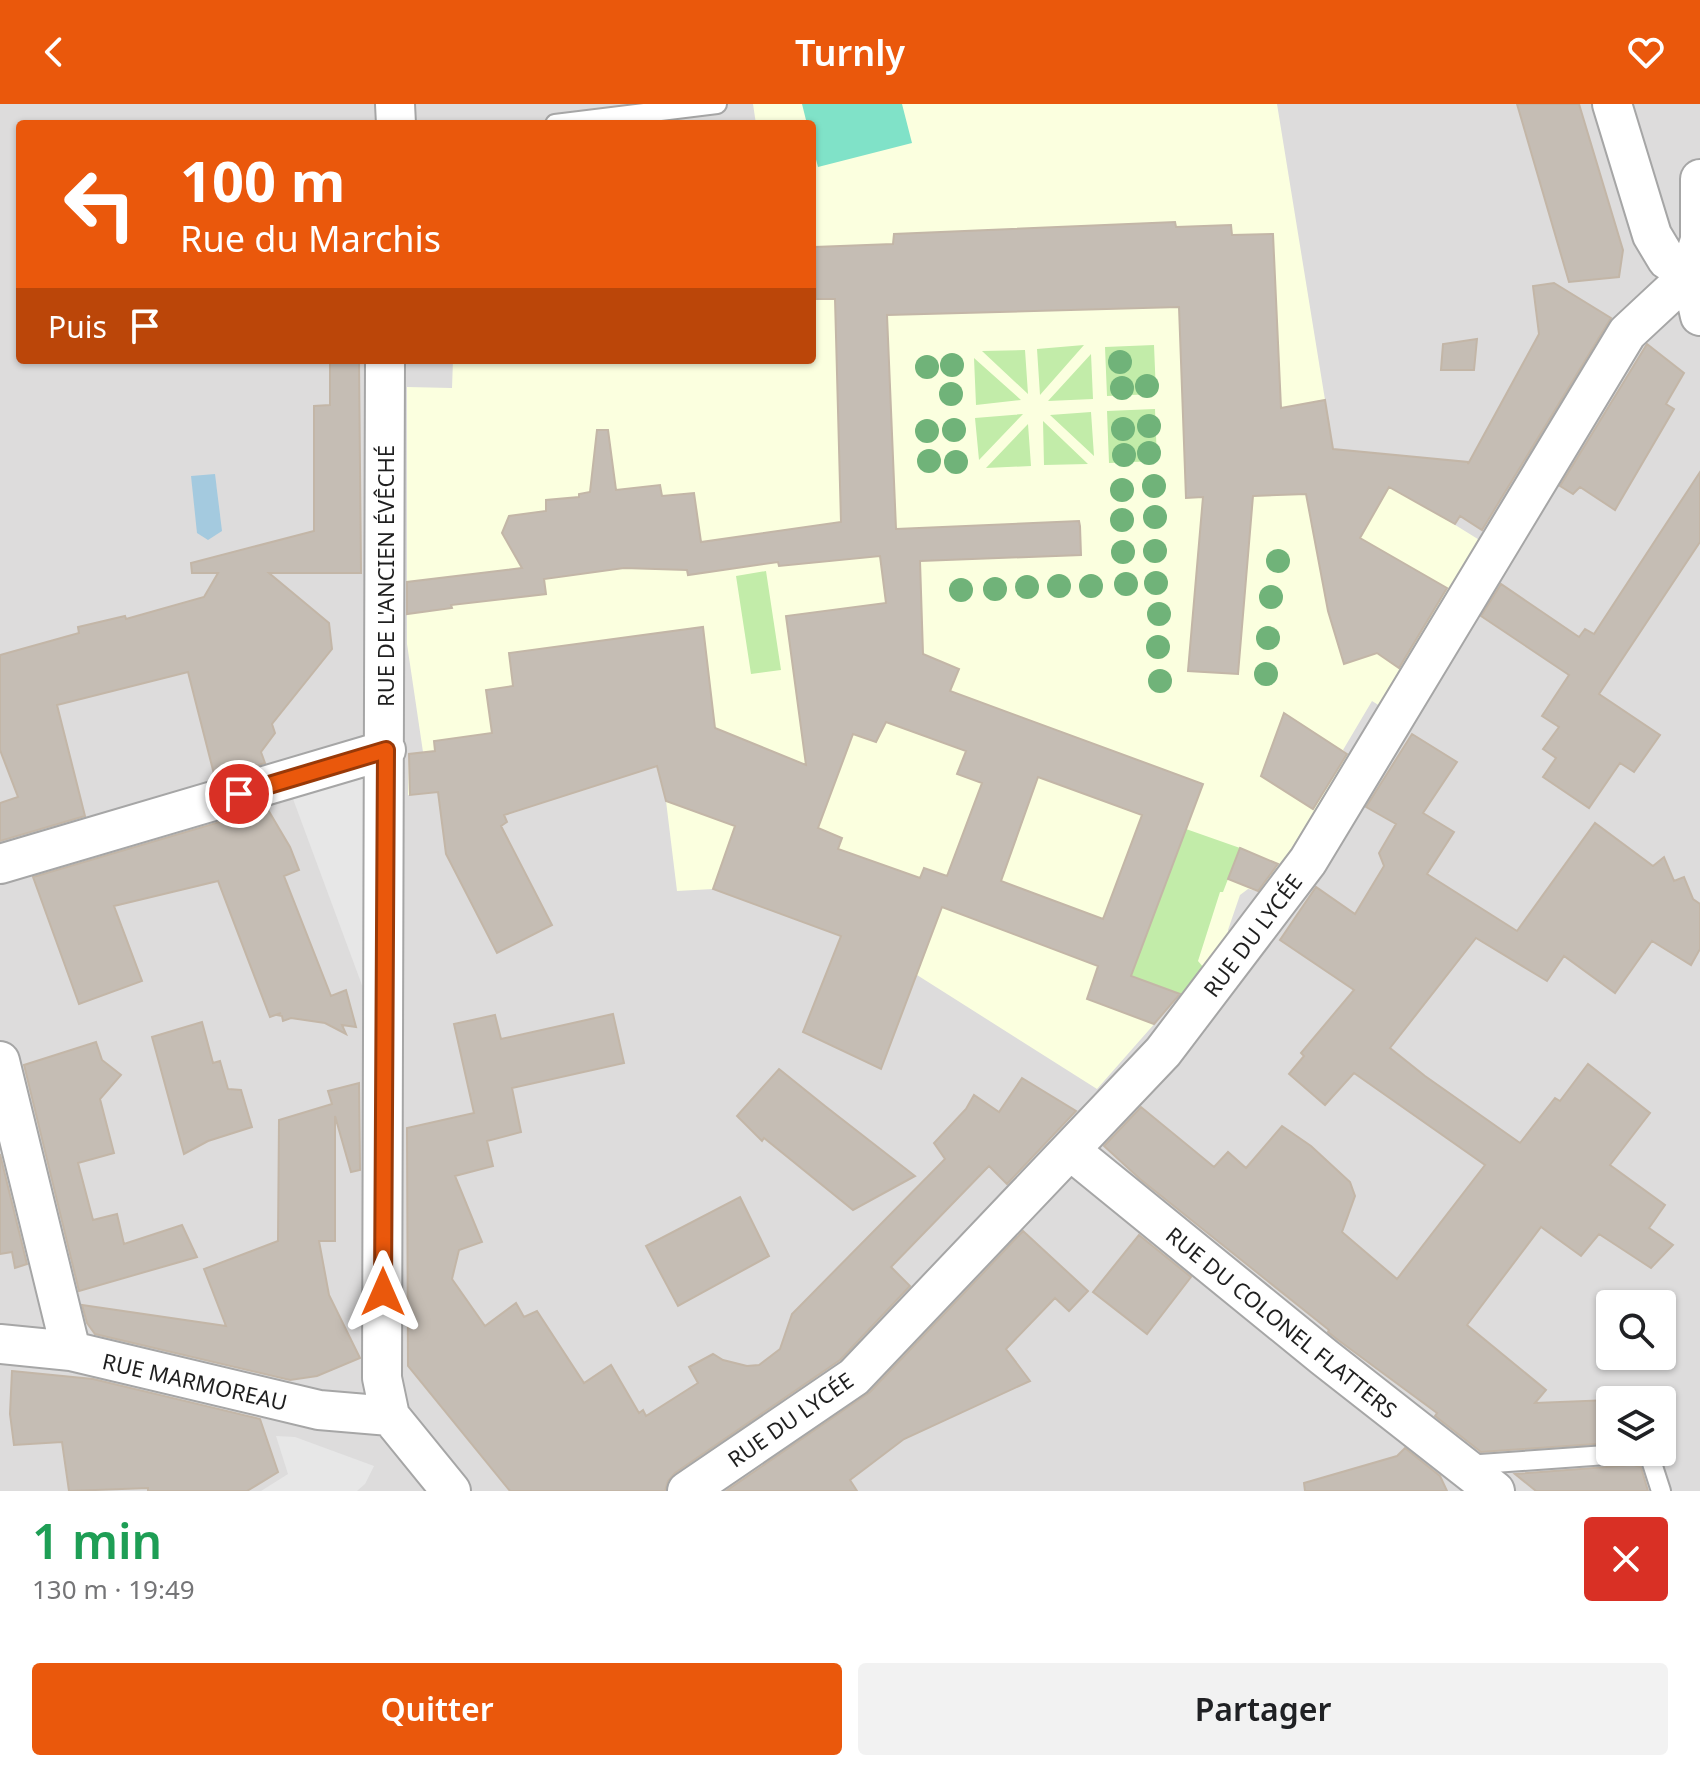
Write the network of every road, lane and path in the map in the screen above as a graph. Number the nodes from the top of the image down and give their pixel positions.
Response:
1 (717, 104) edge
2 (1612, 104) edge
3 (587, 120) edge
4 (1700, 179) edge
5 (1695, 269) edge
6 (1700, 316) edge
7 (385, 364) edge
8 (386, 750) junction
9 (0, 864) edge
10 (0, 1061) edge
11 (1071, 1151) junction
12 (0, 1344) edge
13 (71, 1351) junction
14 (390, 1416) junction
15 (1463, 1466) junction
16 (451, 1491) edge
17 (687, 1491) edge
18 (1495, 1491) edge
19 (1661, 1491) edge

1 - 3 lane
2 - 5 street
4 - 5 street
5 - 6 street
5 - 11 street, RUE DU LYCÉE
7 - 8 street, RUE DE L'ANCIEN ÉVÊCHÉ
8 - 9 street
8 - 14 street, RUE DE L'ANCIEN ÉVÊCHÉ
10 - 13 street
11 - 15 street, RUE DU COLONEL FLATTERS
11 - 17 street, RUE DU LYCÉE
12 - 13 street, RUE MARMOREAU
13 - 14 street, RUE MARMOREAU
14 - 16 street
15 - 18 street, RUE DU COLONEL FLATTERS
15 - 19 lane

